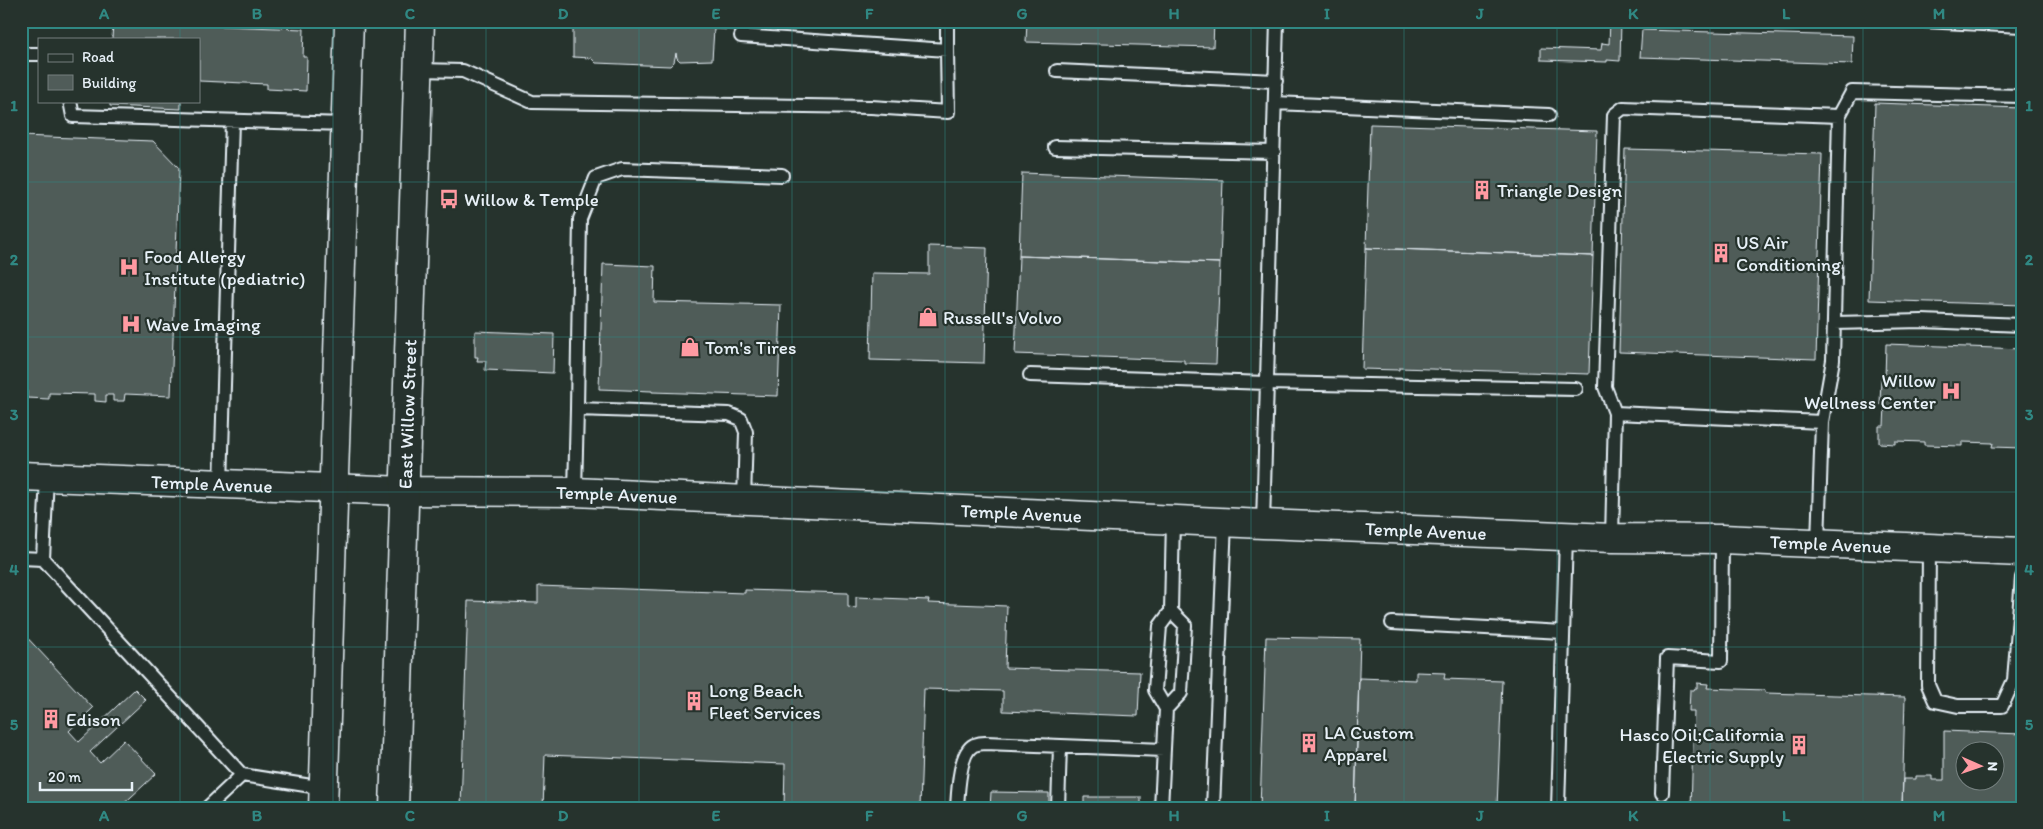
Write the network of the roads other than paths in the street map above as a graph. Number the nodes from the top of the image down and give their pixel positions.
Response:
1 (349, 21) edge
2 (420, 21) edge
3 (947, 21) edge
4 (1278, 21) edge
5 (1923, 21) edge
6 (2022, 26) edge
7 (741, 36) dead end
8 (947, 50) junction
9 (21, 54) edge
10 (38, 54) edge
11 (419, 70) junction
12 (1057, 71) dead end
13 (1276, 81) junction
14 (2022, 96) edge
15 (70, 102) edge
16 (1275, 103) junction
17 (1549, 115) dead end
18 (1839, 116) junction
19 (232, 120) junction
20 (346, 124) junction
21 (1055, 147) dead end
22 (1274, 152) junction
23 (782, 175) dead end
24 (1834, 323) junction
25 (2022, 325) edge
26 (1030, 375) dead end
27 (1267, 383) junction
28 (1576, 390) dead end
29 (577, 409) junction
30 (1615, 413) junction
31 (1822, 422) junction
32 (34, 477) edge
33 (221, 484) junction
34 (334, 488) junction
35 (405, 491) junction
36 (575, 492) junction
37 (744, 500) junction
38 (1173, 520) junction
39 (1225, 522) junction
40 (1263, 524) junction
41 (1566, 536) junction
42 (1612, 538) junction
43 (1722, 538) junction
44 (1818, 543) junction
45 (1929, 548) junction
46 (2022, 552) edge
47 (21, 558) edge
48 (43, 559) junction
49 (2022, 577) edge
50 (1170, 611) junction
51 (1392, 623) dead end
52 (1563, 632) junction
53 (1166, 709) junction
54 (1060, 746) junction
55 (1164, 750) junction
56 (242, 775) junction
57 (1662, 793) dead end
58 (324, 798) edge
59 (207, 808) edge
60 (394, 808) edge
61 (957, 808) edge
62 (1058, 808) edge
63 (1161, 808) edge
64 (1212, 808) edge
65 (1558, 808) edge

1 - 20 main road
2 - 11 main road, East Willow Street
3 - 8 lane
4 - 13 lane
5 - 6 lane
7 - 8 lane
8 - 11 lane
9 - 10 lane
11 - 35 main road, East Willow Street
12 - 13 lane
13 - 16 lane
14 - 18 lane
15 - 19 lane
16 - 17 lane
16 - 22 lane
18 - 24 lane
18 - 30 lane
19 - 20 lane
19 - 33 lane
20 - 34 main road
21 - 22 lane
22 - 27 lane
23 - 29 lane
24 - 25 lane
24 - 31 lane
26 - 27 lane
27 - 28 lane
27 - 40 lane
29 - 36 lane
29 - 37 lane
30 - 31 lane
30 - 42 lane
31 - 44 lane
32 - 33 main road, Temple Avenue
32 - 48 lane
33 - 34 main road, Temple Avenue
34 - 35 main road, Temple Avenue
34 - 58 main road
35 - 36 main road, Temple Avenue
35 - 60 main road, East Willow Street
36 - 37 main road, Temple Avenue
37 - 38 main road, Temple Avenue
38 - 39 main road, Temple Avenue
38 - 50 lane
39 - 40 main road, Temple Avenue
39 - 64 lane
40 - 41 main road, Temple Avenue
41 - 42 main road, Temple Avenue
41 - 52 lane
42 - 43 main road, Temple Avenue
43 - 44 main road, Temple Avenue
43 - 57 lane
44 - 45 main road, Temple Avenue
45 - 46 main road, Temple Avenue
45 - 49 lane
47 - 48 lane
48 - 56 lane
50 - 53 lane
50 - 53 lane
51 - 52 lane
52 - 65 lane
53 - 55 lane
54 - 55 lane
54 - 61 lane
54 - 62 lane
55 - 63 lane
56 - 58 lane
56 - 59 lane

